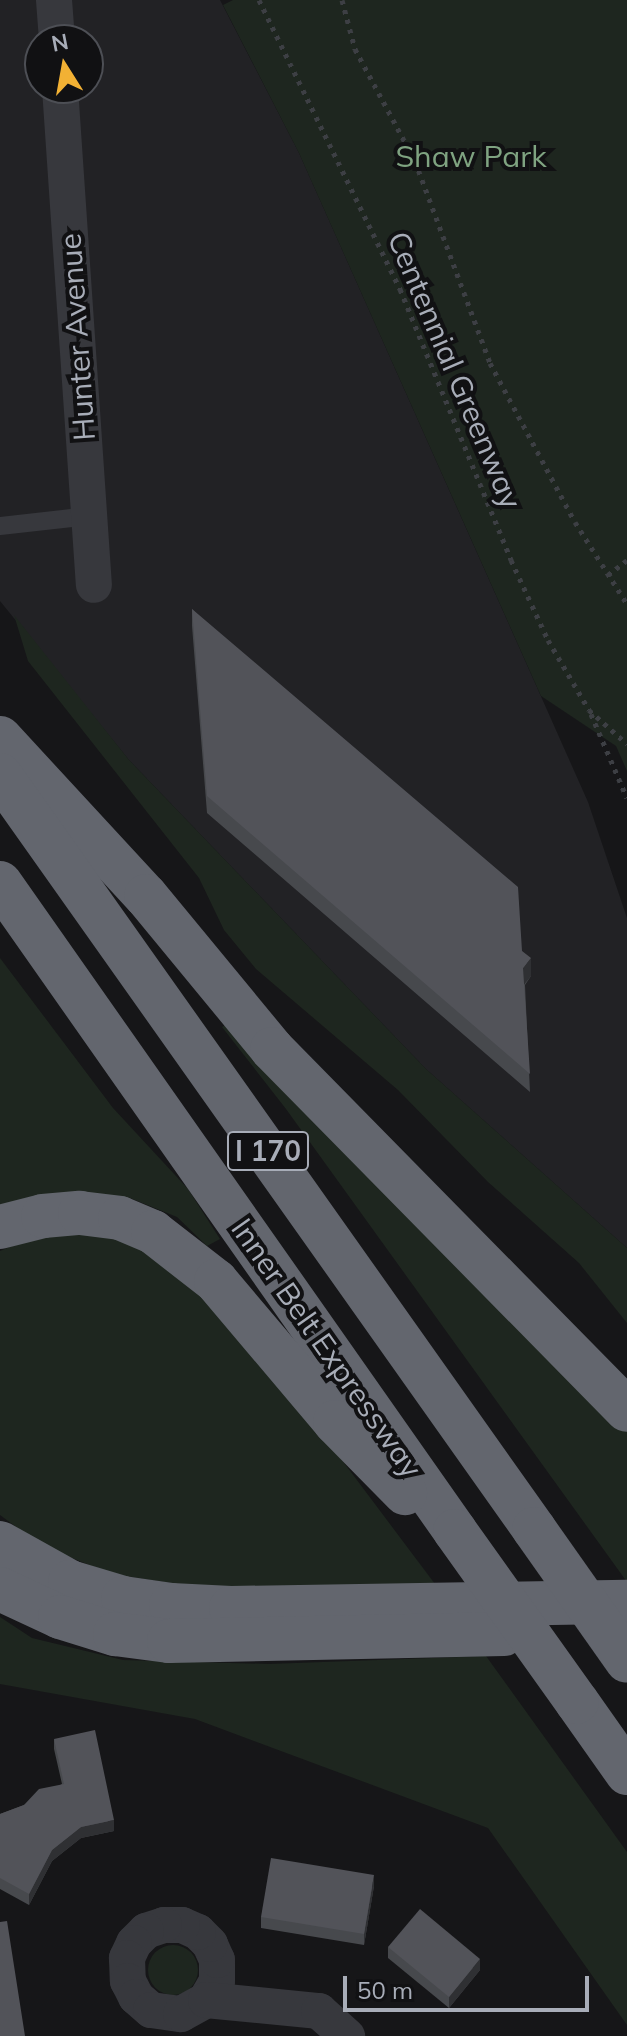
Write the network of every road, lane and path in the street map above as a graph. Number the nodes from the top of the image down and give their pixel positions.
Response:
1 (54, 0) edge
2 (259, 0) edge
3 (342, 0) edge
4 (56, 24) edge
5 (61, 104) edge
6 (89, 516) junction
7 (0, 526) edge
8 (627, 560) edge
9 (608, 575) junction
10 (94, 585) dead end
11 (627, 604) edge
12 (589, 710) junction
13 (0, 738) edge
14 (627, 744) edge
15 (0, 775) edge
16 (627, 798) edge
17 (0, 883) edge
18 (0, 1227) edge
19 (627, 1410) edge
20 (455, 1531) junction
21 (0, 1543) edge
22 (0, 1589) edge
23 (627, 1602) edge
24 (627, 1631) edge
25 (627, 1661) edge
26 (627, 1773) edge
27 (206, 2000) dead end
28 (347, 2036) edge

1 - 4 street
2 - 12 path, Centennial Greenway
3 - 9 path
5 - 6 street, Hunter Avenue
6 - 7 lane
6 - 10 street, Hunter Avenue
8 - 9 path
9 - 11 path
12 - 14 path, Centennial Greenway
12 - 16 path
13 - 19 highway
15 - 25 highway, I 170, bridge
17 - 20 highway, Inner Belt Expressway / I 170
18 - 20 highway
20 - 26 highway, Inner Belt Expressway / I 170, bridge
21 - 23 highway
22 - 24 highway
27 - 28 street

